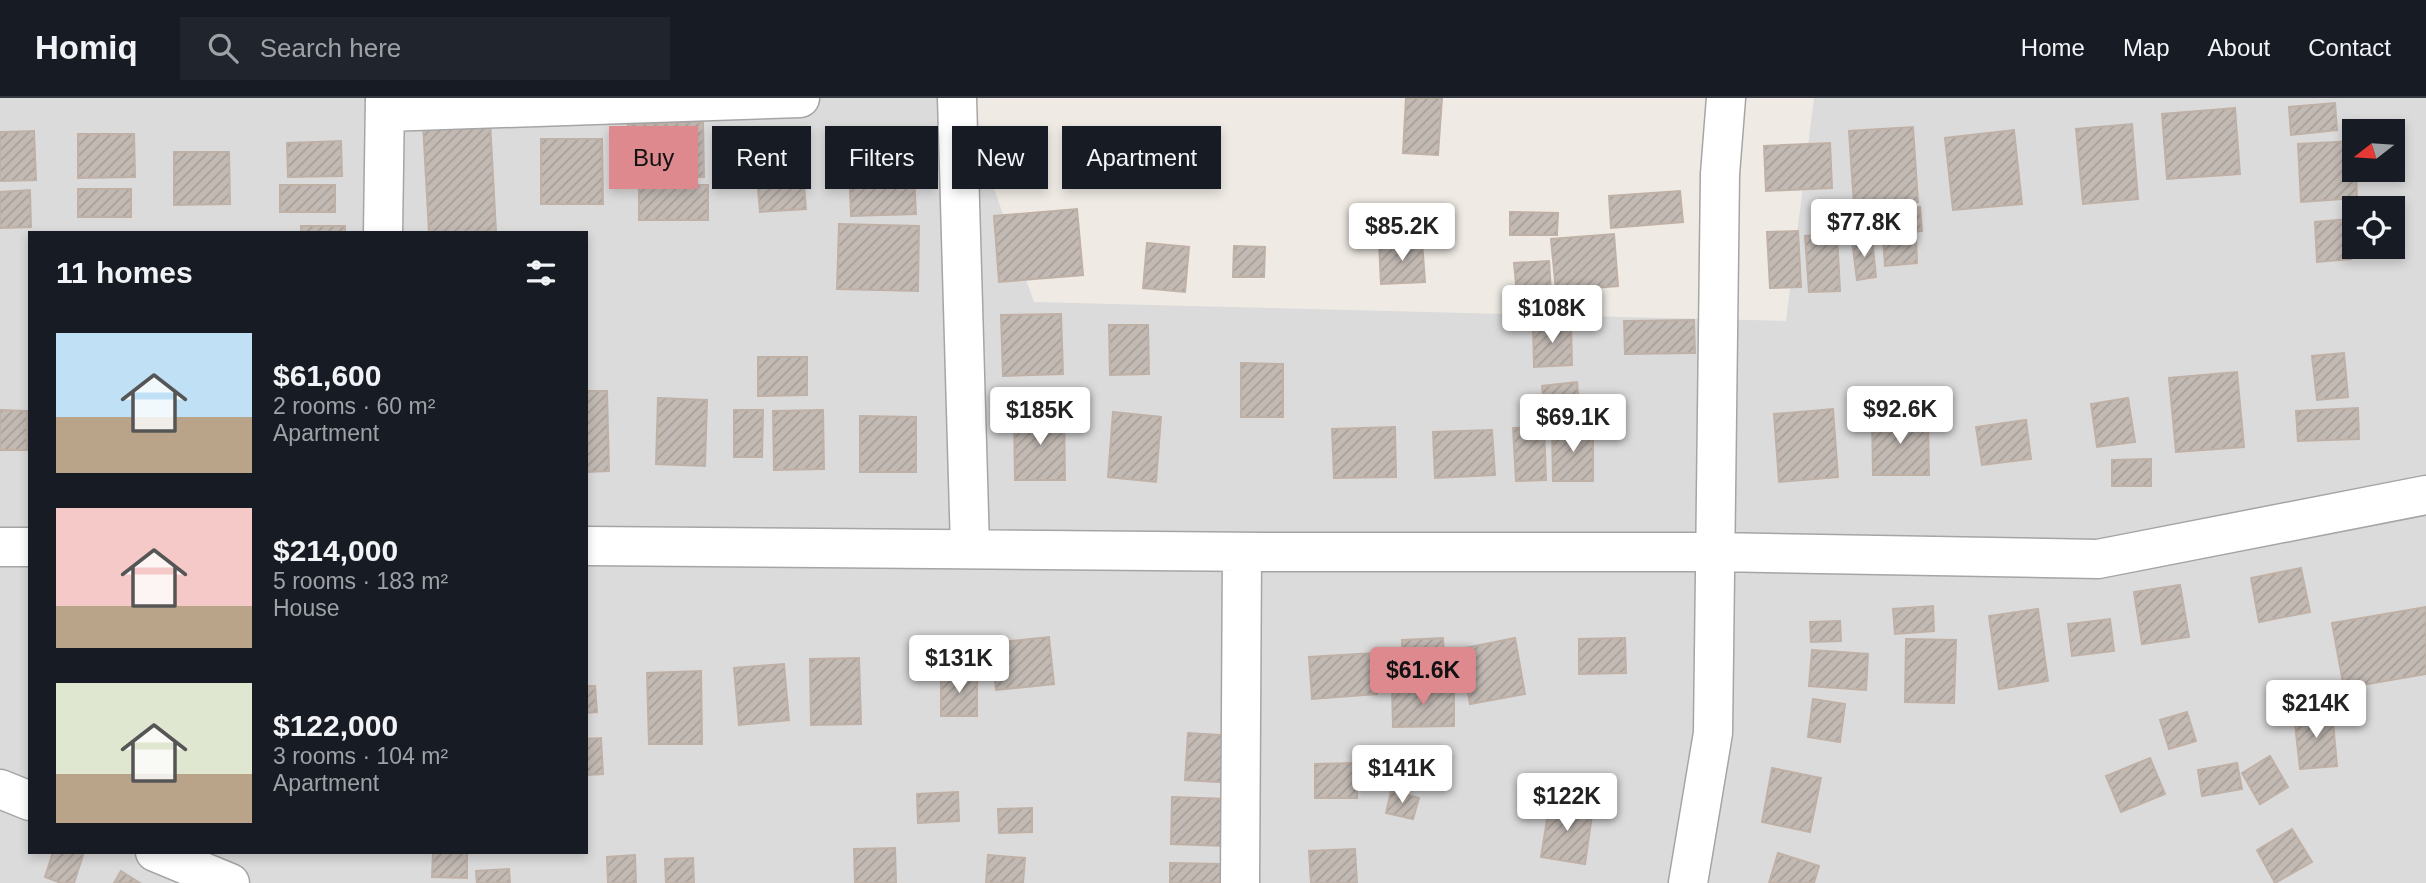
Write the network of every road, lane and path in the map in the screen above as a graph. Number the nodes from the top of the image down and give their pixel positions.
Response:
1 (800, 98) edge
2 (957, 98) edge
3 (1726, 98) edge
4 (386, 105) edge
5 (383, 231) edge
6 (2426, 495) edge
7 (588, 546) edge
8 (0, 547) edge
9 (28, 547) edge
10 (970, 548) junction
11 (1242, 552) junction
12 (1715, 552) junction
13 (0, 789) edge
14 (28, 800) edge
15 (160, 854) edge
16 (230, 883) edge
17 (1240, 883) edge
18 (1688, 883) edge

1 - 4 street
2 - 10 street
3 - 12 street
4 - 5 street
6 - 12 street
7 - 10 street
8 - 9 street
10 - 11 street
11 - 12 street
11 - 17 street
12 - 18 street
13 - 14 street
15 - 16 street

